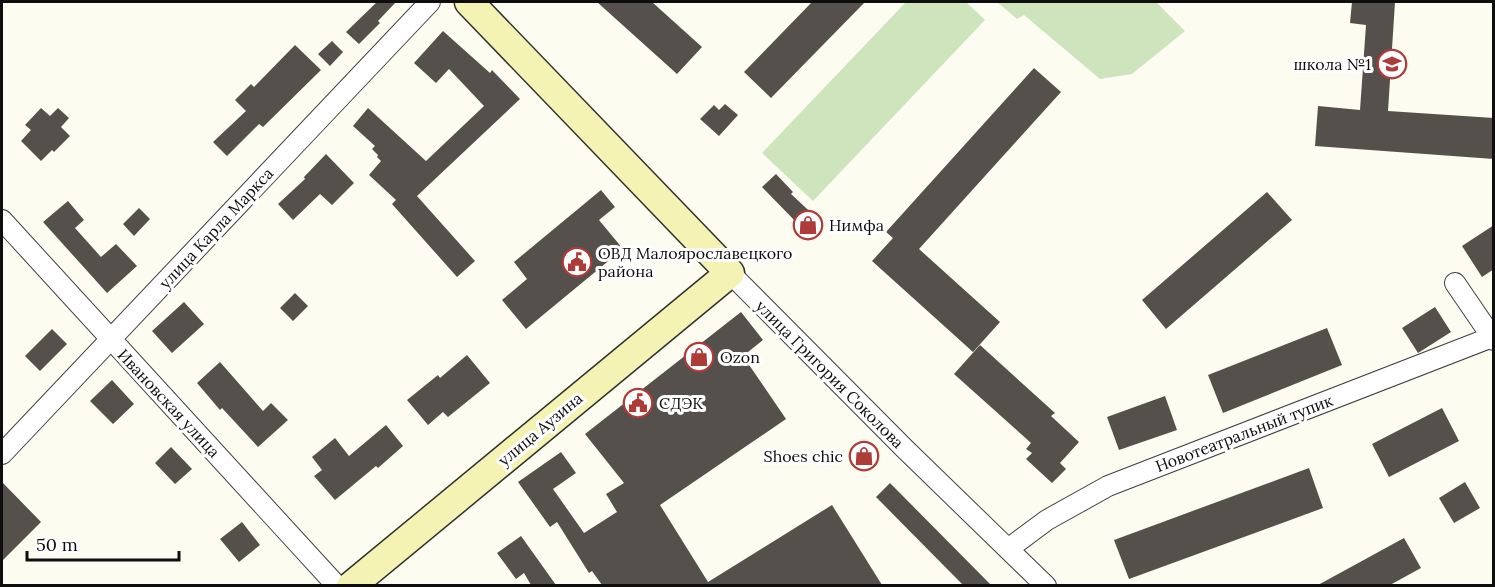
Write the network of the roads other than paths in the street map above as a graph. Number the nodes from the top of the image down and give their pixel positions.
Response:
1 (430, 2) edge
2 (469, 2) edge
3 (2, 220) edge
4 (730, 273) junction
5 (1455, 283) dead end
6 (110, 339) junction
7 (1493, 339) edge
8 (2, 454) edge
9 (1008, 549) junction
10 (338, 585) edge
11 (351, 585) edge
12 (1046, 585) edge

1 - 6 street, улица Карла Маркса
2 - 4 main road, улица Григория Соколова
3 - 6 street, Ивановская улица
4 - 9 street, улица Григория Соколова
4 - 11 main road, улица Аузина
5 - 7 street, Новотеатральный тупик
6 - 8 street, улица Карла Маркса
6 - 10 street, Ивановская улица
7 - 9 street, Новотеатральный тупик
9 - 12 street, улица Григория Соколова

